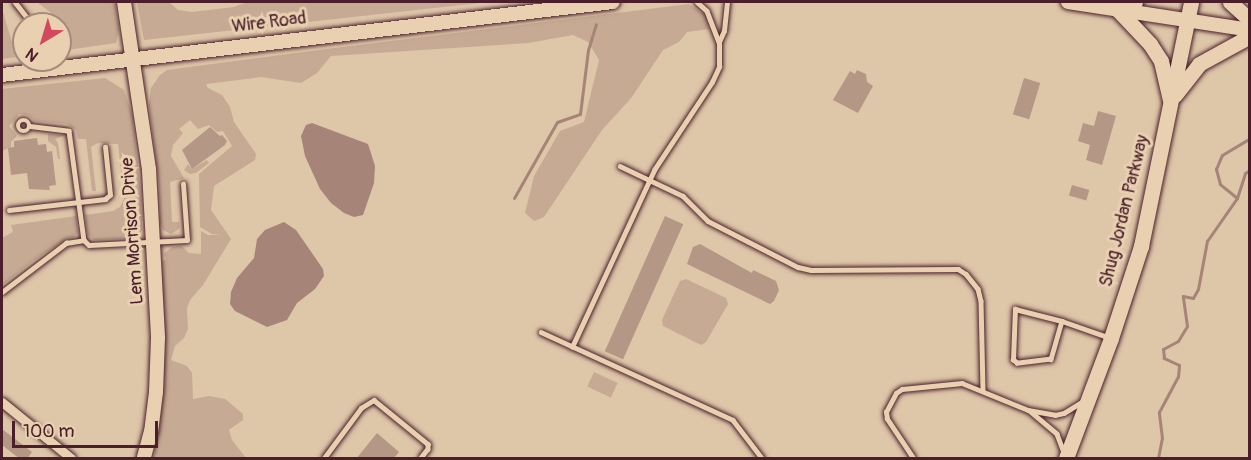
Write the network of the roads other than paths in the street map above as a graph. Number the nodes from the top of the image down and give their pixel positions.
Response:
1 (124, 2) edge
2 (613, 2) edge
3 (697, 2) edge
4 (727, 2) edge
5 (1068, 2) edge
6 (1135, 2) edge
7 (1191, 2) edge
8 (1230, 2) edge
9 (1118, 10) junction
10 (1250, 20) edge
11 (1186, 21) junction
12 (1250, 30) edge
13 (1250, 36) edge
14 (719, 42) junction
15 (133, 58) junction
16 (2, 75) edge
17 (1171, 103) junction
18 (30, 126) dead end
19 (105, 147) dead end
20 (620, 166) dead end
21 (650, 181) junction
22 (183, 184) dead end
23 (79, 202) junction
24 (9, 210) dead end
25 (84, 240) junction
26 (152, 242) junction
27 (2, 292) edge
28 (1062, 321) junction
29 (541, 332) dead end
30 (1111, 338) junction
31 (572, 347) junction
32 (983, 391) junction
33 (1090, 396) junction
34 (2, 402) edge
35 (1028, 410) junction
36 (71, 459) edge
37 (144, 459) edge
38 (324, 459) edge
39 (421, 459) edge
40 (762, 459) edge
41 (913, 459) edge
42 (1066, 459) edge

1 - 15 street, Lem Morrison Drive
2 - 15 street, Wire Road
3 - 14 lane
4 - 14 lane
5 - 9 street
6 - 9 main road
7 - 11 main road, Shug Jordan Parkway
8 - 10 main road
9 - 11 street
9 - 17 main road
11 - 12 street
11 - 17 main road, Shug Jordan Parkway
13 - 17 main road
14 - 21 lane
15 - 16 street, Wire Road
15 - 26 street, Lem Morrison Drive
17 - 30 main road, Shug Jordan Parkway
18 - 23 lane
19 - 23 lane
20 - 21 lane
21 - 31 lane
21 - 32 lane
22 - 26 lane
23 - 24 lane
23 - 25 lane
25 - 26 lane
25 - 27 lane
26 - 37 street, Lem Morrison Drive
28 - 28 lane
28 - 30 lane
29 - 31 lane
30 - 33 main road, Shug Jordan Parkway
31 - 40 lane
32 - 35 lane
32 - 41 lane
33 - 35 lane
33 - 42 main road, Shug Jordan Parkway
34 - 36 street
35 - 42 lane
38 - 39 lane

